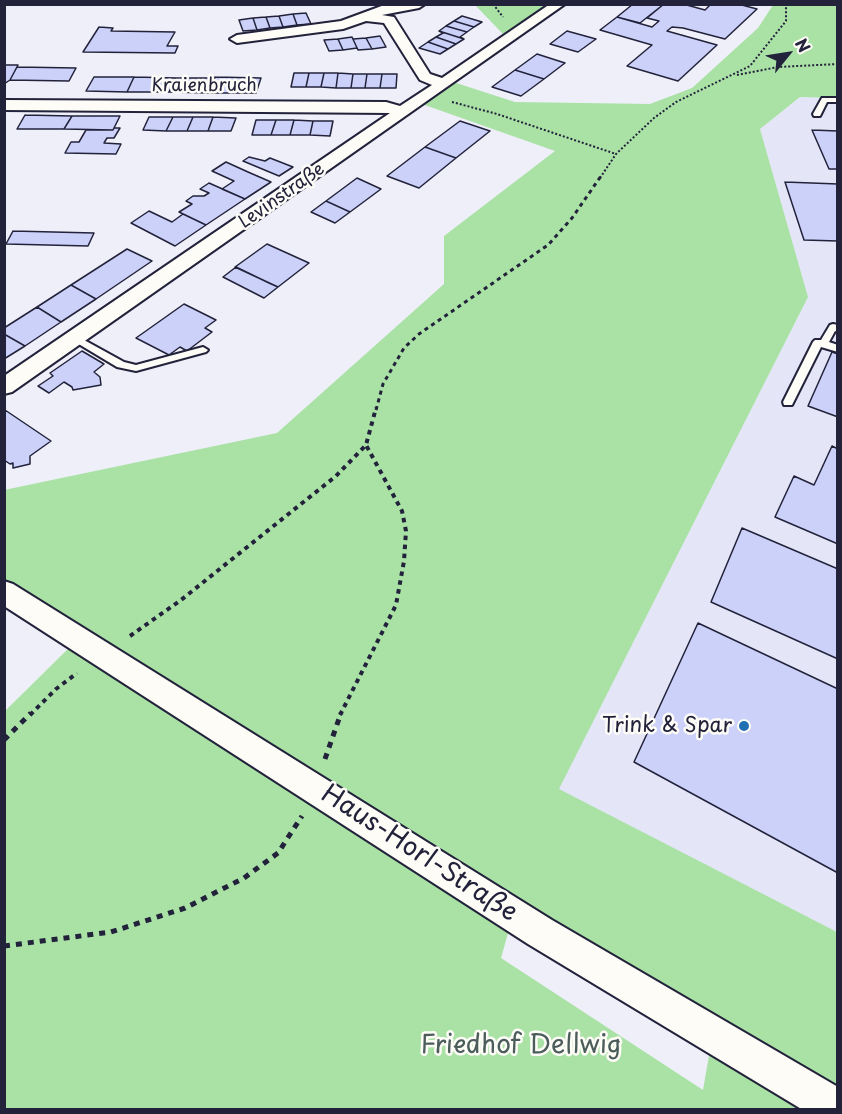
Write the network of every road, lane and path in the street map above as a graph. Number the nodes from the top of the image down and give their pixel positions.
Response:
1 (352, 4) edge
2 (419, 4) edge
3 (559, 4) edge
4 (786, 4) edge
5 (361, 17) junction
6 (237, 39) dead end
7 (837, 64) edge
8 (733, 76) junction
9 (444, 84) junction
10 (429, 95) junction
11 (837, 100) edge
12 (4, 105) edge
13 (403, 112) junction
14 (817, 114) dead end
15 (616, 154) junction
16 (837, 329) edge
17 (75, 338) junction
18 (823, 344) junction
19 (837, 349) edge
20 (202, 350) dead end
21 (4, 387) edge
22 (788, 402) dead end
23 (366, 445) junction
24 (4, 592) edge
25 (101, 654) junction
26 (4, 740) edge
27 (325, 760) dead end
28 (304, 810) dead end
29 (4, 946) edge
30 (837, 1109) edge

1 - 5 street
2 - 5 street
3 - 9 street, Levinstraße
4 - 8 path
5 - 6 street
5 - 9 street
7 - 8 path
8 - 15 path
9 - 10 street, Levinstraße
10 - 13 street, Levinstraße
10 - 15 path
11 - 14 lane
12 - 13 street, Kraienbruch
13 - 17 street, Levinstraße
15 - 23 path
16 - 18 lane
17 - 20 lane
17 - 21 street, Levinstraße
18 - 19 lane
18 - 22 lane
23 - 25 path
23 - 27 path
24 - 25 street, Haus-Horl-Straße
25 - 26 path
25 - 30 street, Haus-Horl-Straße
28 - 29 path

